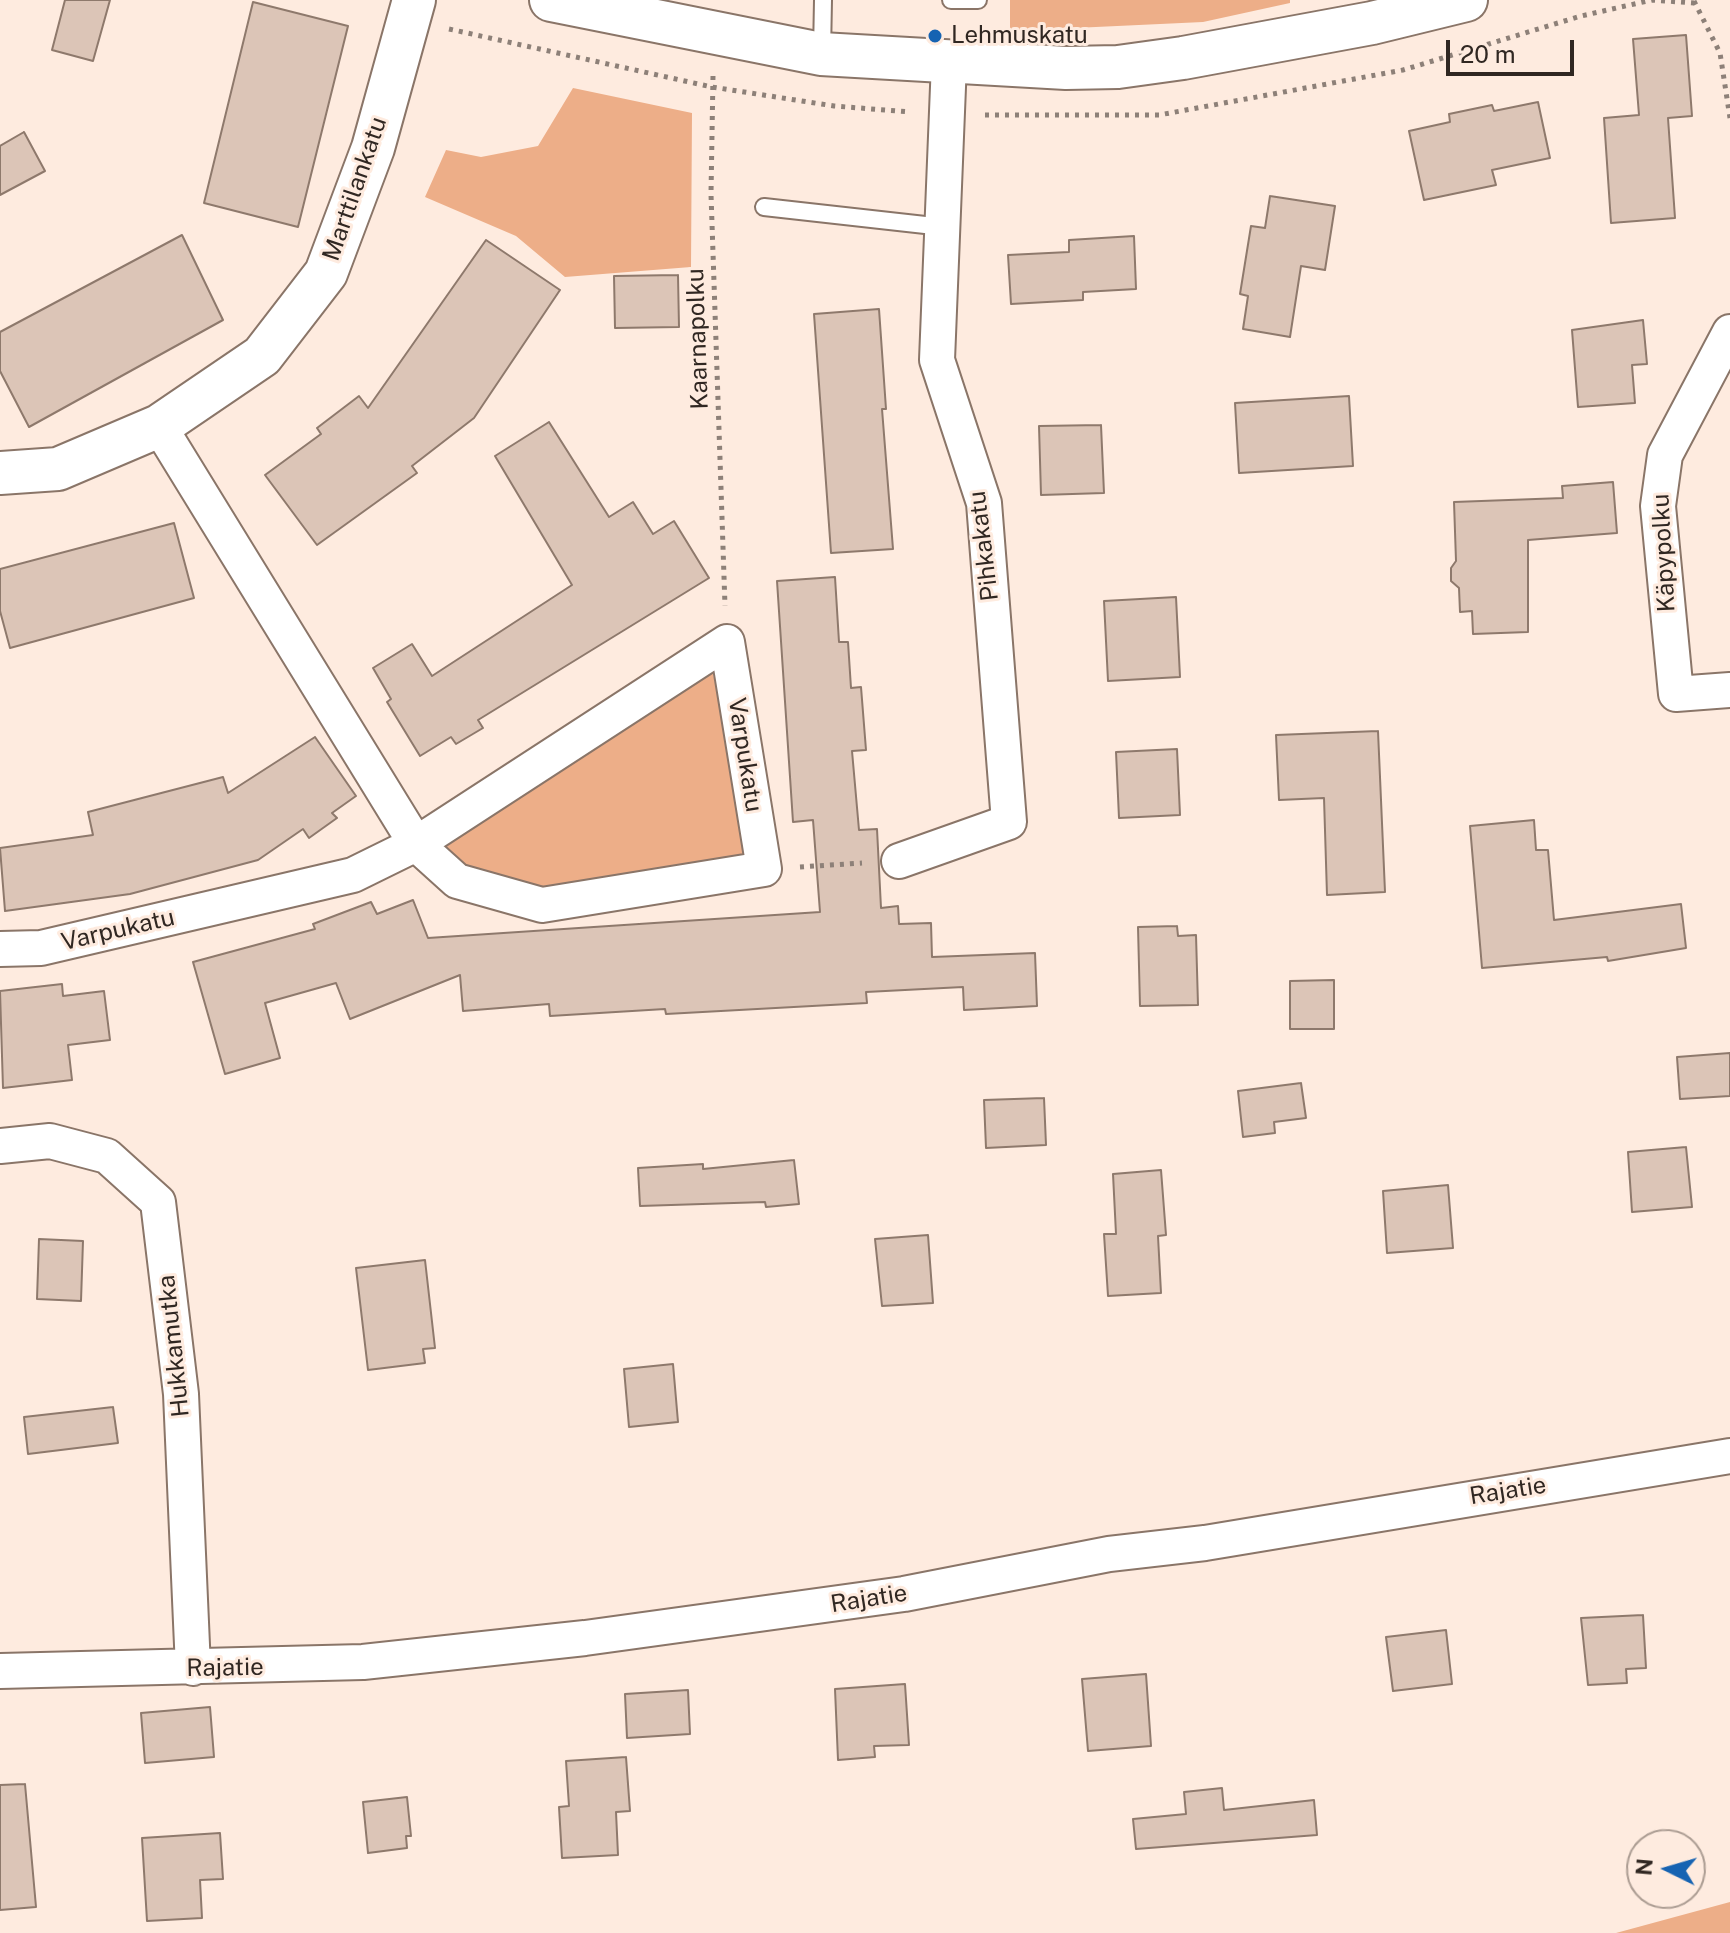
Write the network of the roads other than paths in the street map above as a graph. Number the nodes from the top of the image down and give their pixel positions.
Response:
1 (414, 0) edge
2 (551, 0) edge
3 (823, 0) edge
4 (951, 0) edge
5 (978, 0) edge
6 (1466, 0) edge
7 (821, 54) junction
8 (949, 62) junction
9 (764, 207) dead end
10 (943, 227) junction
11 (1730, 332) edge
12 (159, 426) junction
13 (0, 473) edge
14 (1730, 690) edge
15 (416, 844) junction
16 (899, 861) road end
17 (0, 949) edge
18 (0, 1146) edge
19 (1730, 1456) edge
20 (193, 1668) junction
21 (0, 1671) edge

1 - 12 street, Marttilankatu
2 - 7 street
3 - 7 lane
4 - 5 lane
6 - 8 street
7 - 8 street
8 - 10 street, Pihkakatu
9 - 10 lane
10 - 16 street, Pihkakatu
11 - 14 street, Käpypolku
12 - 13 street, Marttilankatu
12 - 15 street
15 - 15 street, Varpukatu
15 - 17 street, Varpukatu
18 - 20 street, Hukkamutka
19 - 20 street, Rajatie
20 - 21 street, Rajatie

